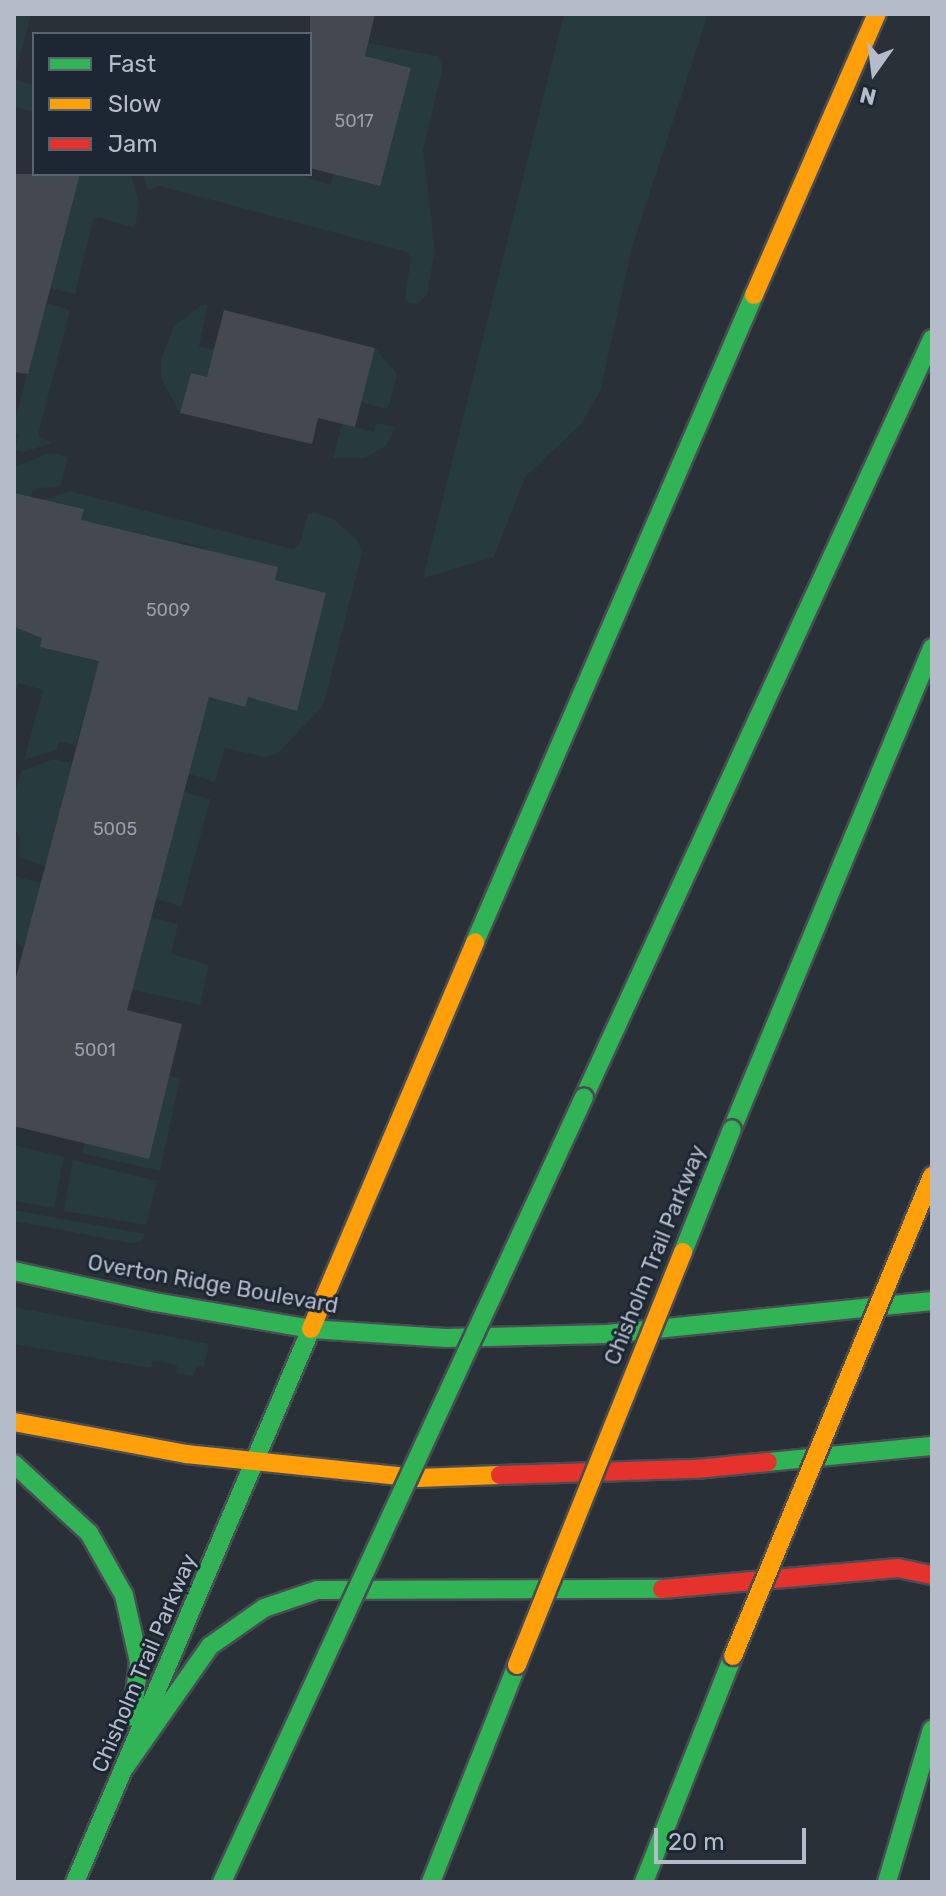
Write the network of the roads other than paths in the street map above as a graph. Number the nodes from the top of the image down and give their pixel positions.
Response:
1 (877, 14) edge
2 (929, 346) edge
3 (932, 648) edge
4 (932, 1176) edge
5 (14, 1271) edge
6 (932, 1301) edge
7 (311, 1329) junction
8 (14, 1422) edge
9 (932, 1446) edge
10 (14, 1464) edge
11 (256, 1464) junction
12 (932, 1575) edge
13 (932, 1729) edge
14 (125, 1767) junction
15 (75, 1882) edge
16 (222, 1882) edge
17 (431, 1882) edge
18 (644, 1882) edge
19 (887, 1882) edge

1 - 7 main road, Chisholm Trail Parkway
2 - 16 main road, bridge
3 - 17 main road, Chisholm Trail Parkway, bridge
4 - 18 main road, bridge
5 - 7 main road, Overton Ridge Boulevard
6 - 7 main road, Overton Ridge Boulevard
7 - 11 main road, Chisholm Trail Parkway
8 - 11 main road
9 - 11 main road
10 - 14 main road
11 - 14 main road, Chisholm Trail Parkway
12 - 14 main road
13 - 19 main road
14 - 15 main road, Chisholm Trail Parkway

